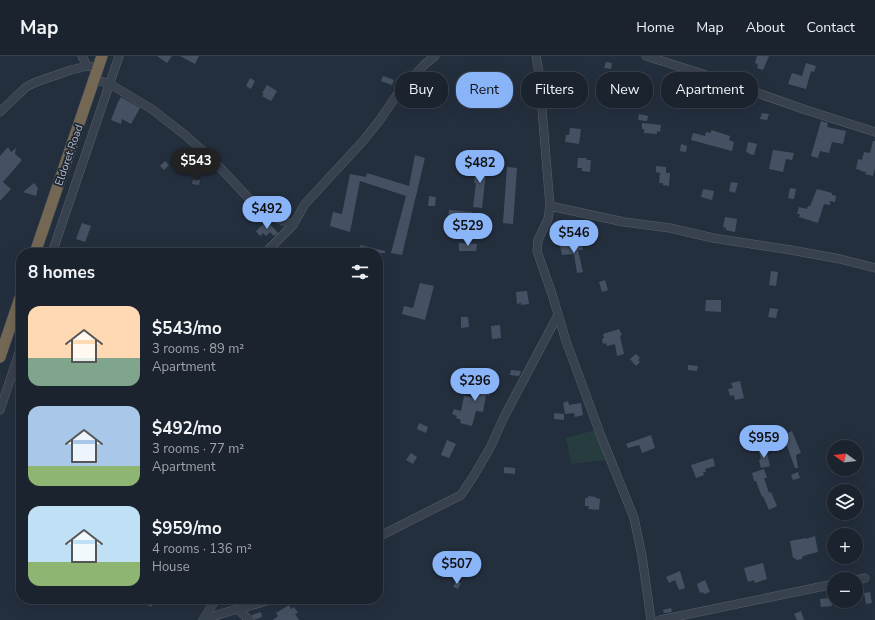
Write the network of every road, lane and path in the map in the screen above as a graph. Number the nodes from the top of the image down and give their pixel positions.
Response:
1 (82, 56) edge
2 (102, 56) edge
3 (120, 56) edge
4 (434, 56) edge
5 (536, 56) edge
6 (646, 56) edge
7 (93, 67) junction
8 (94, 79) junction
9 (110, 84) junction
10 (0, 112) edge
11 (875, 132) edge
12 (550, 206) junction
13 (293, 225) junction
14 (37, 248) edge
15 (54, 248) edge
16 (270, 248) edge
17 (875, 268) edge
18 (16, 310) edge
19 (558, 315) junction
20 (0, 357) edge
21 (16, 362) edge
22 (0, 410) edge
23 (383, 534) edge
24 (827, 585) edge
25 (213, 604) edge
26 (256, 604) edge
27 (239, 610) junction
28 (204, 620) edge
29 (249, 620) edge
30 (651, 620) edge
31 (660, 620) edge

1 - 7 street
2 - 7 highway, Eldoret Road
3 - 9 street
4 - 13 street
5 - 12 street
6 - 11 street
7 - 8 highway, Eldoret Road
7 - 10 street
8 - 9 street
8 - 14 highway, Eldoret Road
9 - 13 street
9 - 15 street
12 - 17 street
12 - 19 street
13 - 16 street
18 - 20 highway
19 - 23 street
19 - 30 street
21 - 22 street
24 - 31 street
25 - 28 street
26 - 27 street
27 - 28 street
27 - 29 street

